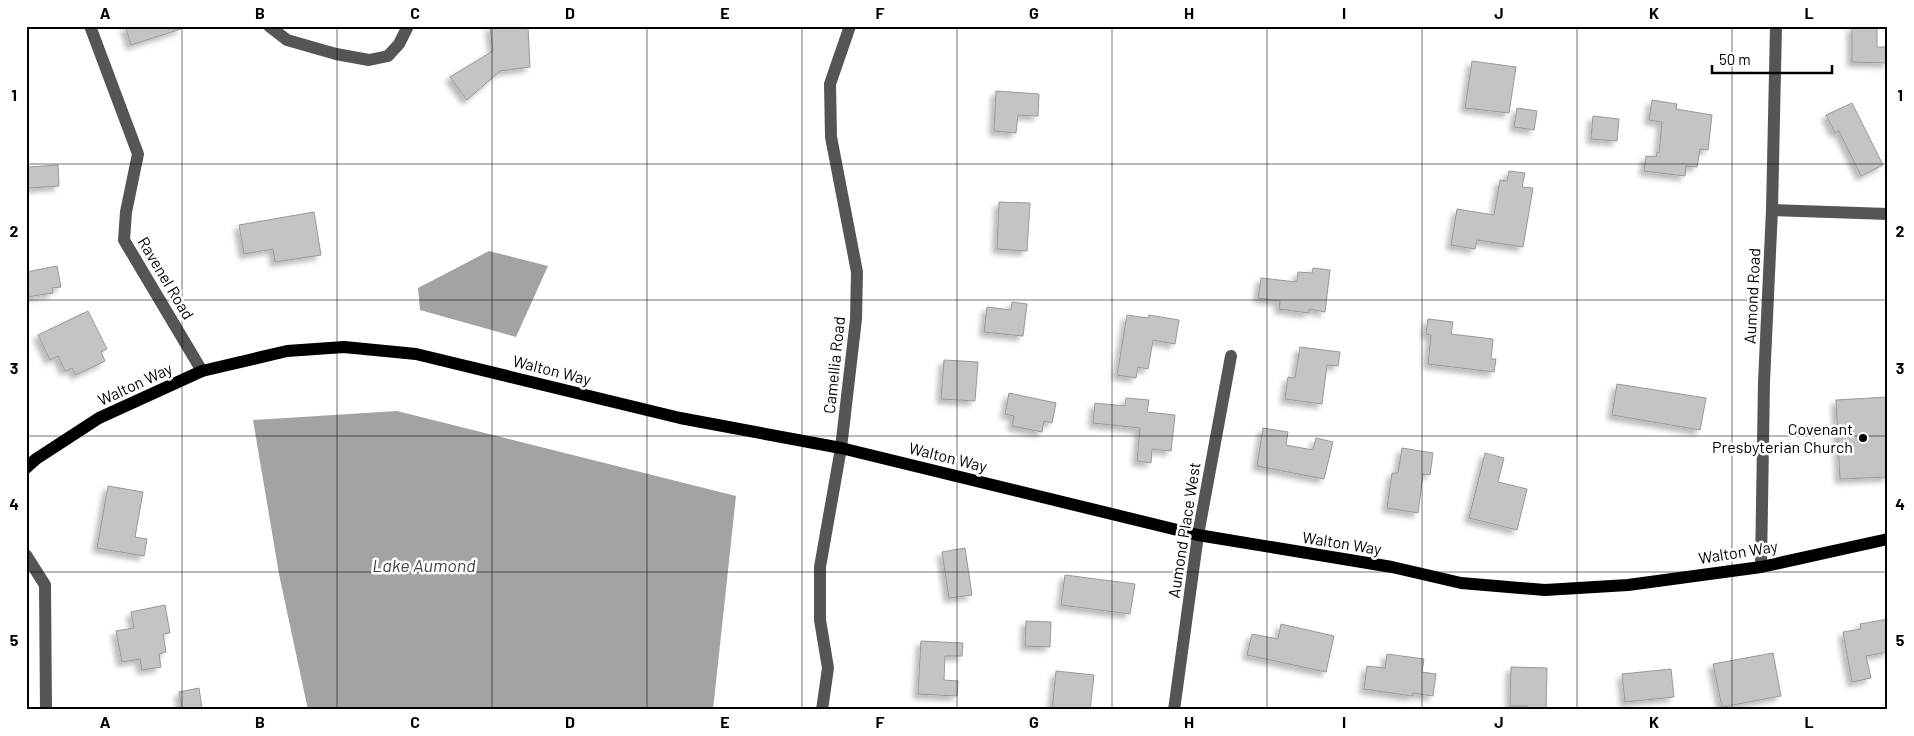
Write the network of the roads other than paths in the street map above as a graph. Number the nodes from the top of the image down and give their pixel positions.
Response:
1 (90, 26) edge
2 (269, 26) edge
3 (408, 26) edge
4 (850, 26) edge
5 (1776, 26) edge
6 (1772, 210) junction
7 (1888, 214) edge
8 (1231, 356) dead end
9 (202, 370) junction
10 (841, 448) junction
11 (26, 468) edge
12 (1198, 535) junction
13 (1888, 539) edge
14 (26, 555) edge
15 (1761, 567) junction
16 (46, 710) edge
17 (822, 710) edge
18 (1174, 710) edge

1 - 9 street, Ravenel Road
2 - 3 street
4 - 10 street, Camellia Road
5 - 6 street, Aumond Road
6 - 7 street
6 - 15 street, Aumond Road
8 - 12 street, Aumond Place West
9 - 10 main road, Walton Way
9 - 11 main road, Walton Way
10 - 12 main road, Walton Way
10 - 17 street, Camellia Road
12 - 15 main road, Walton Way
12 - 18 street, Aumond Place West
13 - 15 main road, Walton Way
14 - 16 street

